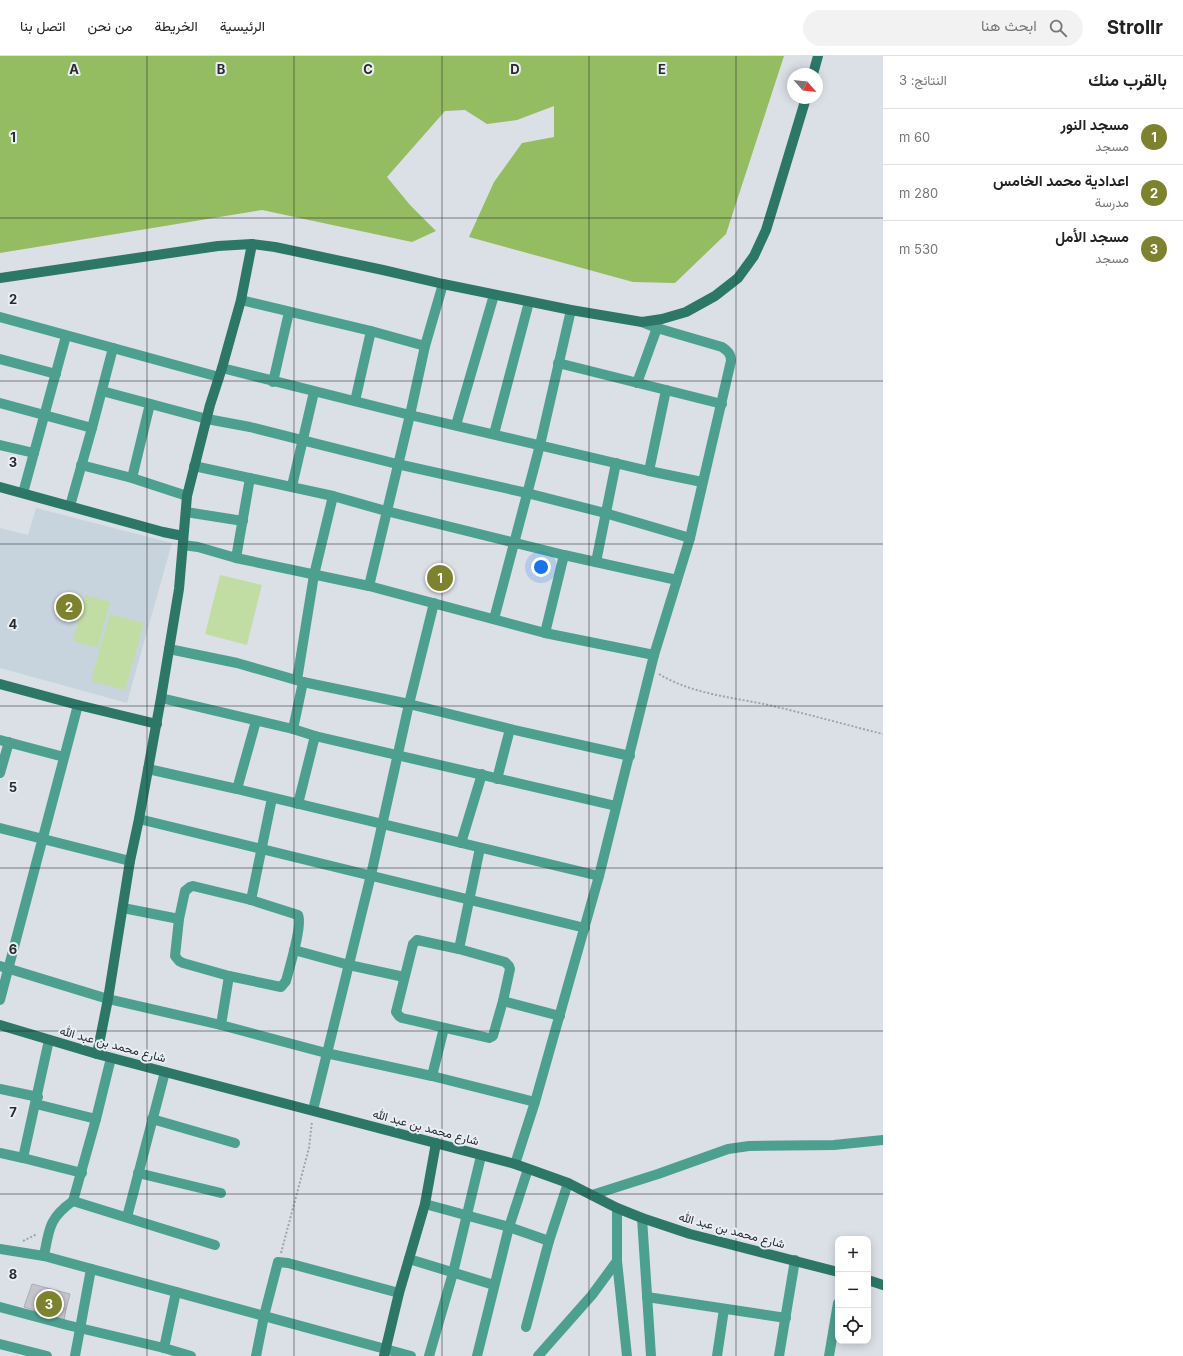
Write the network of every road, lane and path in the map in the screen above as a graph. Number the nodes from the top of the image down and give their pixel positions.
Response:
1 (818, 56) edge
2 (815, 68) edge
3 (804, 104) edge
4 (252, 244) junction
5 (0, 278) edge
6 (443, 284) junction
7 (494, 295) junction
8 (241, 300) junction
9 (529, 302) junction
10 (571, 310) junction
11 (290, 312) junction
12 (0, 317) edge
13 (642, 322) junction
14 (657, 328) junction
15 (371, 331) junction
16 (66, 336) junction
17 (425, 346) junction
18 (113, 348) junction
19 (0, 359) edge
20 (558, 363) junction
21 (220, 373) junction
22 (56, 374) junction
23 (274, 382) junction
24 (638, 382) junction
25 (666, 390) junction
26 (102, 391) junction
27 (314, 392) junction
28 (355, 401) junction
29 (0, 403) edge
30 (150, 404) junction
31 (722, 404) junction
32 (45, 414) junction
33 (410, 415) junction
34 (207, 419) junction
35 (456, 425) junction
36 (92, 428) junction
37 (494, 434) junction
38 (302, 440) junction
39 (0, 445) edge
40 (540, 445) junction
41 (34, 453) junction
42 (616, 463) junction
43 (398, 464) junction
44 (81, 465) junction
45 (194, 466) junction
46 (649, 471) junction
47 (132, 478) junction
48 (250, 478) junction
49 (702, 482) junction
50 (292, 486) junction
51 (0, 487) edge
52 (23, 493) junction
53 (527, 493) junction
54 (187, 496) junction
55 (332, 496) junction
56 (70, 506) junction
57 (386, 511) junction
58 (186, 512) junction
59 (605, 513) junction
60 (243, 521) junction
61 (690, 538) junction
62 (183, 541) junction
63 (515, 542) junction
64 (564, 555) junction
65 (236, 558) junction
66 (596, 562) junction
67 (314, 575) junction
68 (677, 580) junction
69 (368, 586) junction
70 (434, 603) junction
71 (494, 619) junction
72 (545, 633) junction
73 (169, 649) junction
74 (654, 655) junction
75 (651, 669) junction
76 (300, 681) junction
77 (0, 684) edge
78 (161, 698) junction
79 (410, 704) junction
80 (78, 705) junction
81 (256, 721) junction
82 (157, 724) junction
83 (293, 729) junction
84 (510, 729) junction
85 (883, 734) edge
86 (315, 736) junction
87 (4, 741) edge
88 (399, 755) junction
89 (630, 756) junction
90 (64, 757) junction
91 (148, 769) junction
92 (0, 773) edge
93 (482, 774) junction
94 (497, 779) junction
95 (237, 789) junction
96 (272, 798) junction
97 (298, 804) junction
98 (616, 806) junction
99 (139, 819) junction
100 (382, 824) junction
101 (0, 828) edge
102 (43, 838) junction
103 (461, 843) junction
104 (262, 848) junction
105 (480, 848) junction
106 (130, 861) junction
107 (371, 875) junction
108 (599, 876) junction
109 (470, 899) junction
110 (251, 900) junction
111 (123, 908) junction
112 (179, 919) junction
113 (585, 928) junction
114 (459, 949) junction
115 (294, 950) junction
116 (349, 965) junction
117 (4, 967) edge
118 (229, 976) junction
119 (404, 977) junction
120 (108, 998) junction
121 (0, 1000) edge
122 (503, 1001) junction
123 (560, 1016) junction
124 (221, 1025) junction
125 (0, 1026) edge
126 (444, 1028) junction
127 (49, 1040) junction
128 (326, 1053) junction
129 (97, 1054) junction
130 (112, 1058) junction
131 (165, 1072) junction
132 (432, 1076) junction
133 (0, 1089) edge
134 (37, 1100) junction
135 (536, 1102) junction
136 (313, 1110) junction
137 (96, 1119) junction
138 (152, 1119) junction
139 (883, 1140) edge
140 (235, 1143) dead end
141 (436, 1143) junction
142 (0, 1153) edge
143 (481, 1156) junction
144 (23, 1158) junction
145 (515, 1164) junction
146 (528, 1169) junction
147 (82, 1173) junction
148 (138, 1173) junction
149 (568, 1183) junction
150 (221, 1193) dead end
151 (592, 1195) junction
152 (73, 1201) junction
153 (425, 1204) junction
154 (618, 1208) junction
155 (468, 1216) junction
156 (127, 1217) junction
157 (642, 1218) junction
158 (509, 1227) junction
159 (549, 1242) junction
160 (215, 1245) dead end
161 (0, 1249) edge
162 (44, 1256) junction
163 (410, 1259) junction
164 (795, 1260) junction
165 (617, 1261) junction
166 (278, 1262) junction
167 (91, 1269) junction
168 (835, 1271) edge
169 (453, 1273) junction
170 (871, 1281) edge
171 (494, 1285) junction
172 (883, 1285) edge
173 (176, 1292) junction
174 (399, 1293) junction
175 (647, 1297) junction
176 (0, 1307) edge
177 (837, 1308) edge
178 (724, 1309) junction
179 (264, 1316) junction
180 (786, 1318) junction
181 (526, 1327) dead end
182 (80, 1328) junction
183 (0, 1344) edge
184 (164, 1348) junction
185 (385, 1352) edge
186 (29, 1354) edge
187 (47, 1356) edge
188 (75, 1356) edge
189 (192, 1356) edge
190 (256, 1356) edge
191 (411, 1356) edge
192 (429, 1356) edge
193 (477, 1356) edge
194 (538, 1356) edge
195 (627, 1356) edge
196 (650, 1356) edge
197 (717, 1356) edge
198 (779, 1356) edge
199 (829, 1356) edge

1 - 2 street
3 - 13 street
4 - 5 street
4 - 6 street
4 - 8 street
6 - 7 street
6 - 17 street
7 - 9 street
7 - 35 street
8 - 11 street
8 - 21 street
9 - 10 street
9 - 37 street
10 - 13 street
10 - 20 street
11 - 15 street
11 - 23 street
12 - 16 street
13 - 14 street
14 - 24 street
14 - 31 street
15 - 17 street
15 - 28 street
16 - 18 street
16 - 22 street
17 - 33 street
18 - 21 street
18 - 26 street
19 - 22 street
20 - 24 street
20 - 40 street
21 - 23 street
21 - 34 street
22 - 32 street
23 - 27 street
24 - 25 street
25 - 31 street
25 - 46 street
26 - 30 street
26 - 36 street
27 - 28 street
27 - 38 street
28 - 33 street
29 - 32 street
30 - 34 street
30 - 47 street
31 - 49 street
32 - 36 street
32 - 41 street
33 - 35 street
33 - 43 street
34 - 38 street
34 - 45 street
35 - 37 street
36 - 44 street
37 - 40 street
38 - 43 street
38 - 50 street
39 - 41 street
40 - 42 street
40 - 53 street
41 - 52 street
42 - 46 street
42 - 59 street
43 - 53 street
43 - 57 street
44 - 47 street
44 - 56 street
45 - 48 street
45 - 54 street
46 - 49 street
47 - 54 street
48 - 50 street
48 - 60 street
49 - 61 street
50 - 55 street
51 - 52 street
52 - 56 street
53 - 59 street
53 - 63 street
54 - 58 street
55 - 57 street
55 - 67 street
56 - 62 street
57 - 63 street
57 - 69 street
58 - 60 street
58 - 62 street
59 - 61 street
59 - 66 street
60 - 65 street
61 - 68 street
62 - 65 street
62 - 73 street
63 - 64 street
63 - 71 street
64 - 66 street
64 - 72 street
65 - 67 street
66 - 68 street
67 - 69 street
67 - 76 street
68 - 74 street
69 - 70 street
70 - 71 street
70 - 79 street
71 - 72 street
72 - 74 street
73 - 76 street
73 - 78 street
74 - 75 street
75 - 85 path
75 - 89 street
76 - 79 street
76 - 83 street
77 - 80 street
78 - 81 street
78 - 82 street
79 - 84 street
79 - 88 street
80 - 82 street
80 - 90 street
81 - 83 street
81 - 95 street
82 - 91 street
83 - 86 street
84 - 89 street
84 - 94 street
86 - 88 street
86 - 97 street
87 - 90 street
87 - 92 street
88 - 93 street
88 - 100 street
89 - 98 street
90 - 102 street
91 - 95 street
91 - 99 street
93 - 94 street
93 - 103 street
94 - 98 street
95 - 96 street
96 - 97 street
96 - 104 street
97 - 100 street
98 - 108 street
99 - 104 street
99 - 106 street
100 - 103 street
100 - 107 street
101 - 102 street
102 - 106 street
102 - 117 street
103 - 105 street
104 - 107 street
104 - 110 street
105 - 108 street
105 - 109 street
106 - 111 street
107 - 109 street
107 - 116 street
108 - 113 street
109 - 113 street
109 - 114 street
110 - 112 street
110 - 115 street
111 - 112 street
111 - 120 street
112 - 118 street
113 - 123 street
114 - 119 street
114 - 122 street
115 - 116 street
115 - 118 street
116 - 119 street
116 - 128 street
117 - 120 street
117 - 121 street
118 - 124 street
119 - 126 street
120 - 124 street
120 - 129 street
122 - 123 street
122 - 126 street
123 - 135 street
124 - 128 street
125 - 127 street, شارع محمد بن عبد الله
126 - 132 street
127 - 129 street, شارع محمد بن عبد الله
127 - 134 street
128 - 132 street
128 - 136 street
129 - 130 street, شارع محمد بن عبد الله
130 - 131 street, شارع محمد بن عبد الله
130 - 137 street
131 - 136 street, شارع محمد بن عبد الله
131 - 138 street
132 - 135 street
133 - 134 street
134 - 137 street
134 - 144 street
135 - 145 street
136 - 141 street, شارع محمد بن عبد الله
136 - 166 path
137 - 147 street
138 - 140 street
138 - 148 street
139 - 151 street
141 - 143 street, شارع محمد بن عبد الله
141 - 153 street
142 - 144 street
143 - 145 street, شارع محمد بن عبد الله
143 - 155 street
144 - 147 street
145 - 146 street, شارع محمد بن عبد الله
146 - 149 street, شارع محمد بن عبد الله
146 - 158 street
147 - 152 street
148 - 150 street
148 - 156 street
149 - 151 street, شارع محمد بن عبد الله
149 - 159 street
151 - 154 street, شارع محمد بن عبد الله
152 - 156 street
152 - 162 street
153 - 155 street
153 - 163 street
154 - 157 street, شارع محمد بن عبد الله
154 - 165 street
155 - 158 street
155 - 169 street
156 - 160 street
157 - 164 street, شارع محمد بن عبد الله
157 - 175 street
158 - 159 street
158 - 171 street
159 - 181 street
161 - 162 street
162 - 167 street
163 - 169 street
163 - 174 street
164 - 168 street, شارع محمد بن عبد الله
164 - 180 street
165 - 194 street
165 - 195 street
166 - 174 street
166 - 179 street
167 - 173 street
167 - 182 street
169 - 171 street
169 - 192 street
170 - 172 street
171 - 193 street
173 - 179 street
173 - 184 street
174 - 185 street
175 - 178 street
175 - 196 street
176 - 182 street
177 - 199 street
178 - 180 street
178 - 197 street
179 - 185 street
179 - 190 street
180 - 198 street
182 - 184 street
182 - 188 street
183 - 186 street
184 - 189 street
185 - 191 street
186 - 187 street

